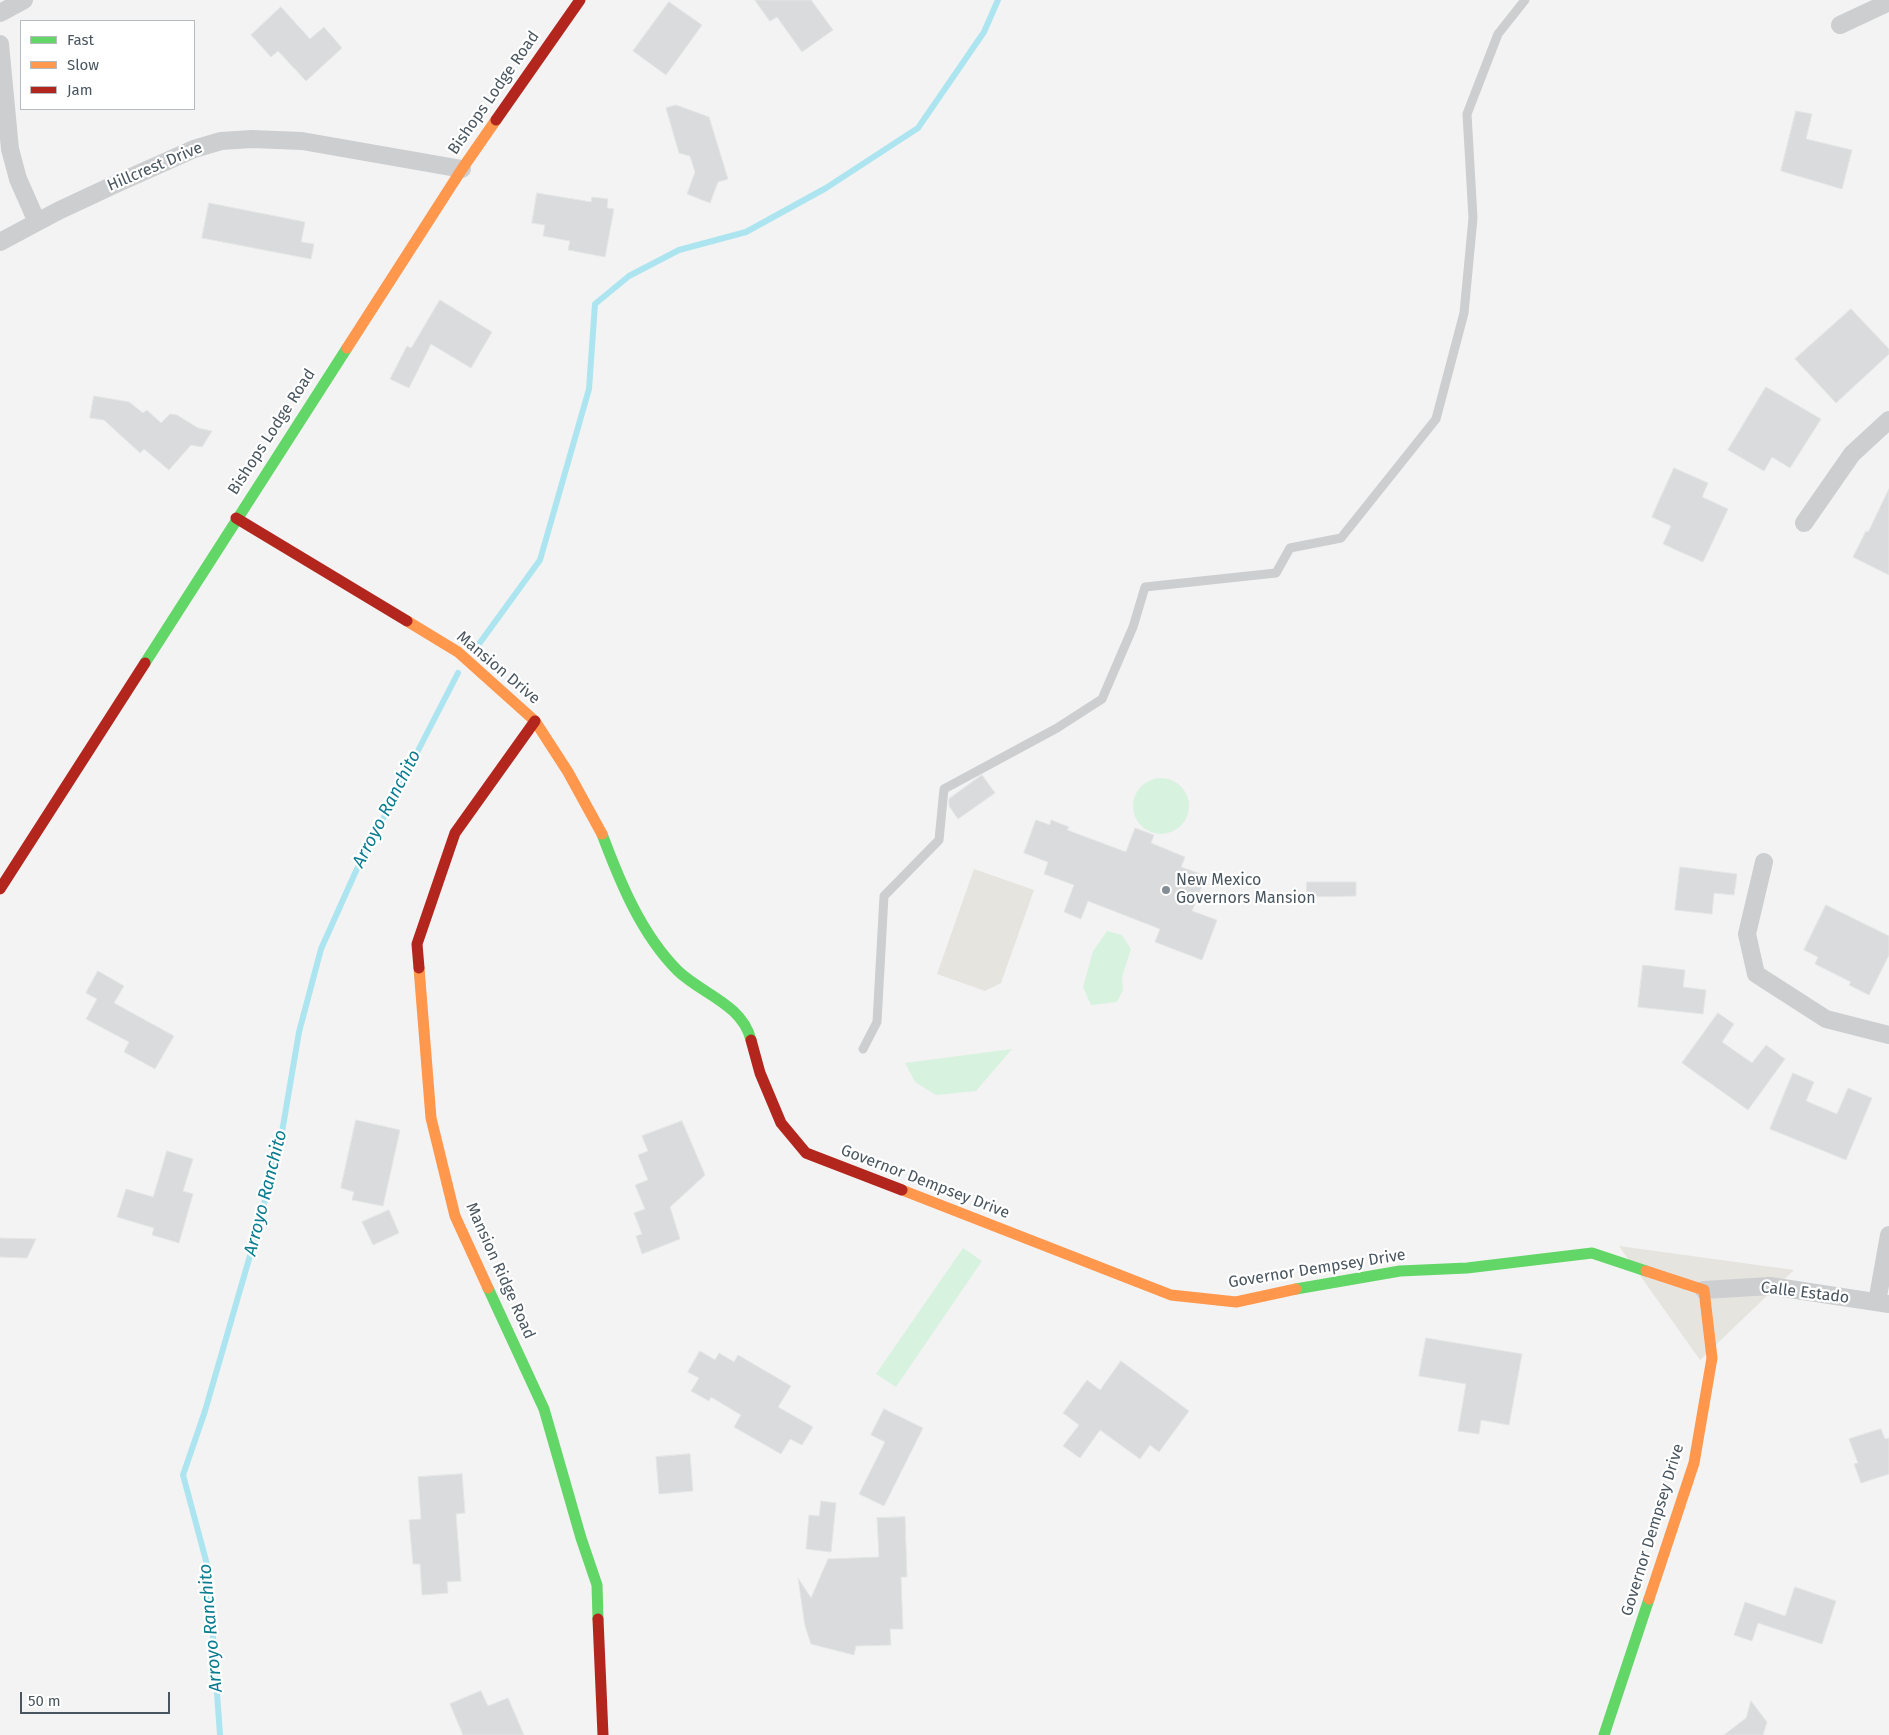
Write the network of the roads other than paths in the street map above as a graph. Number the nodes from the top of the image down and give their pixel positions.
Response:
1 (24, 0) edge
2 (580, 0) edge
3 (1525, 0) edge
4 (1889, 2) edge
5 (0, 13) edge
6 (1840, 25) dead end
7 (0, 44) edge
8 (462, 169) junction
9 (37, 222) junction
10 (0, 242) edge
11 (1889, 420) edge
12 (236, 518) junction
13 (1804, 523) dead end
14 (535, 721) junction
15 (1764, 862) dead end
16 (0, 889) edge
17 (645, 930) joint
18 (1889, 1035) edge
19 (863, 1049) dead end
20 (1889, 1235) edge
21 (1704, 1290) junction
22 (1883, 1303) edge
23 (603, 1735) edge
24 (1604, 1735) edge

1 - 5 street
2 - 8 street, Bishops Lodge Road
3 - 19 lane
4 - 6 street
7 - 9 street
8 - 9 street, Hillcrest Drive
8 - 12 street, Bishops Lodge Road
9 - 10 street, Hillcrest Drive
11 - 13 street
12 - 14 street, Mansion Drive
12 - 16 street, Bishops Lodge Road
14 - 17 street, Mansion Drive
14 - 23 street, Mansion Ridge Road
15 - 18 street
17 - 21 street, Governor Dempsey Drive
20 - 22 street, Calle Estado
21 - 22 street, Calle Estado
21 - 24 street, Governor Dempsey Drive

